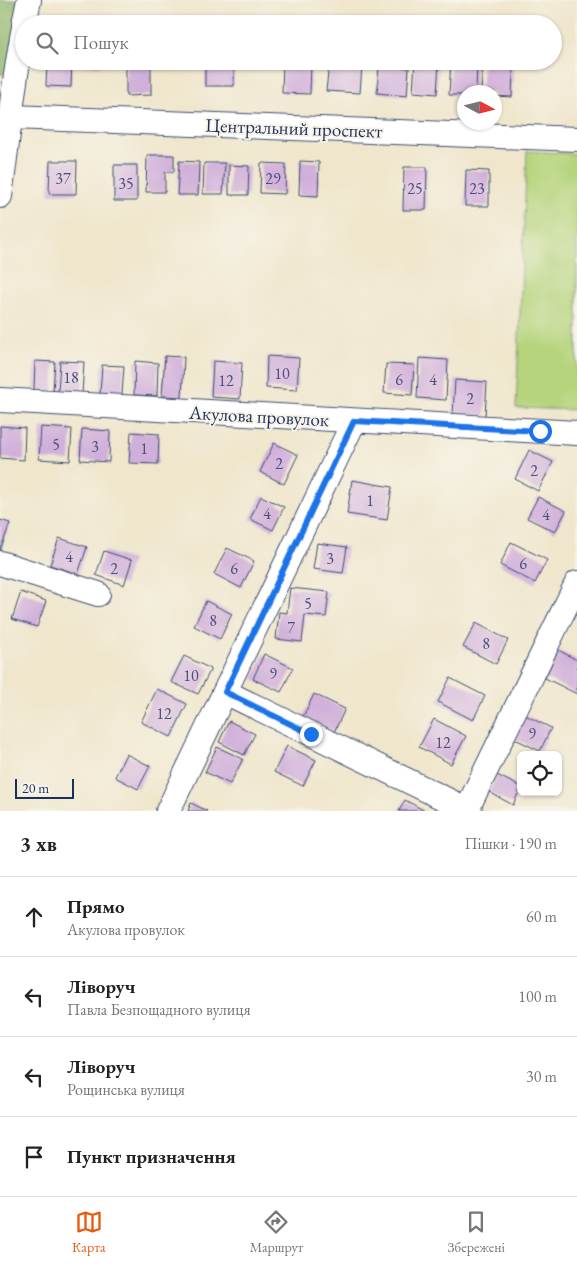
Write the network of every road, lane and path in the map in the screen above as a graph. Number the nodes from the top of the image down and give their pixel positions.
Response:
1 (29, 0) edge
2 (26, 15) edge
3 (16, 70) edge
4 (12, 117) junction
5 (577, 139) edge
6 (0, 196) edge
7 (0, 400) edge
8 (354, 421) junction
9 (577, 433) edge
10 (0, 563) edge
11 (577, 582) edge
12 (98, 594) dead end
13 (225, 692) junction
14 (467, 810) edge
15 (168, 811) edge

1 - 2 street
3 - 4 street
4 - 5 street, Центральний проспект
4 - 6 street
7 - 8 street, Акулова провулок
8 - 9 street, Акулова провулок
8 - 13 street
10 - 12 street
11 - 14 street
13 - 14 street
13 - 15 street

